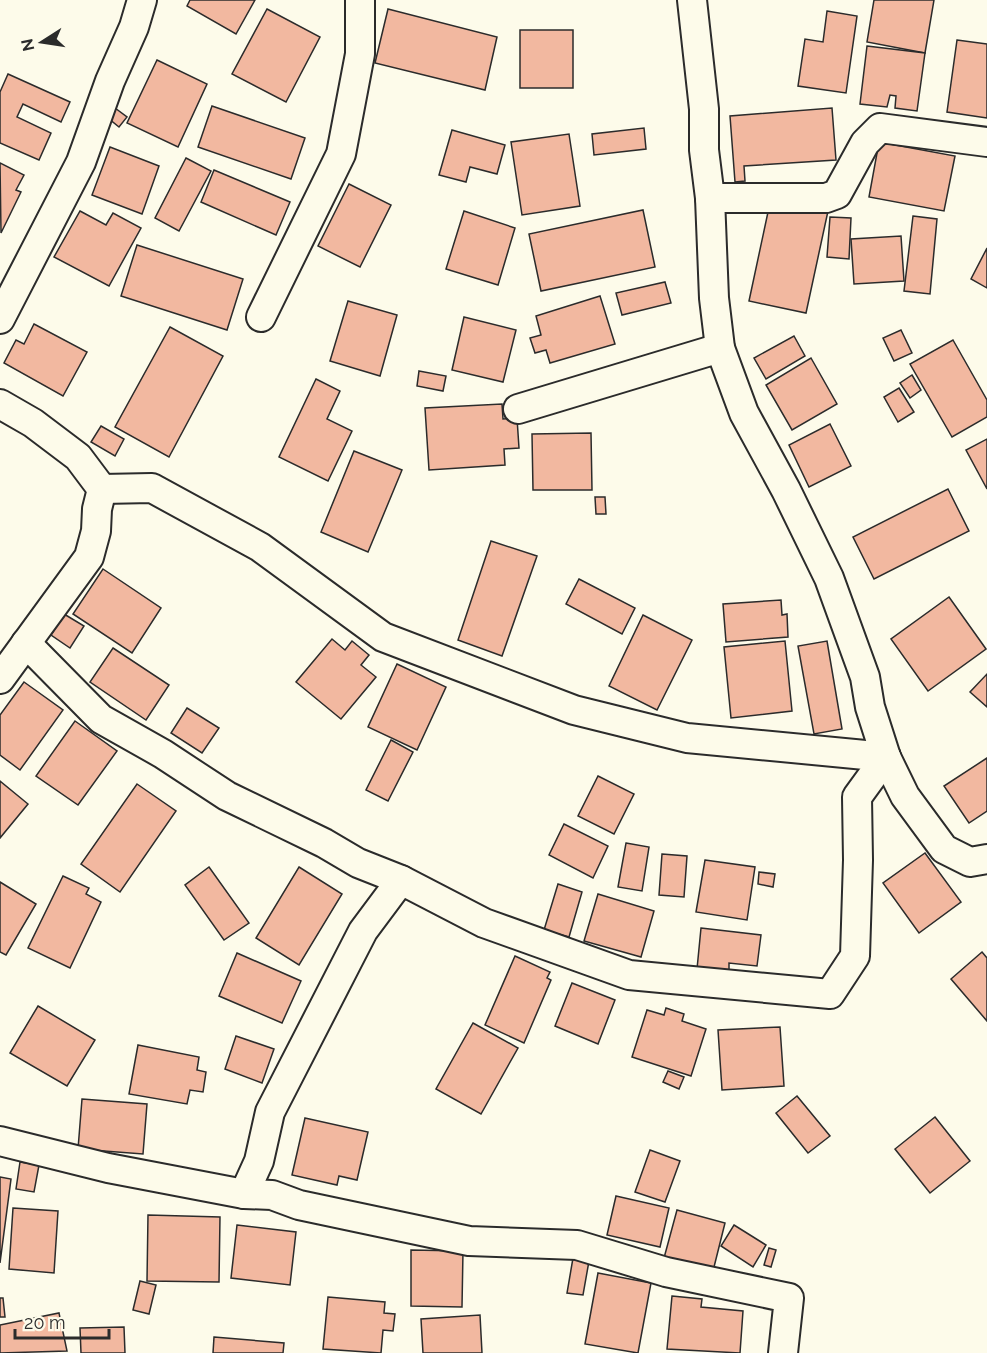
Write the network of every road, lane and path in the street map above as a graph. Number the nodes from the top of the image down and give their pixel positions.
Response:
1 (142, 0) edge
2 (360, 0) edge
3 (692, 0) edge
4 (987, 142) edge
5 (710, 198) junction
6 (261, 317) dead end
7 (0, 318) edge
8 (720, 348) junction
9 (0, 404) edge
10 (518, 409) dead end
11 (102, 489) junction
12 (26, 644) junction
13 (0, 680) edge
14 (886, 758) junction
15 (987, 859) edge
16 (400, 880) junction
17 (0, 1141) edge
18 (243, 1194) junction
19 (783, 1353) edge

1 - 7 street
2 - 6 street
3 - 5 street
4 - 5 street
5 - 8 street
8 - 10 street
8 - 14 street
9 - 11 street
11 - 12 street
11 - 14 street
12 - 13 street
12 - 16 street
14 - 15 street
14 - 16 street
16 - 18 street
17 - 18 street
18 - 19 street

